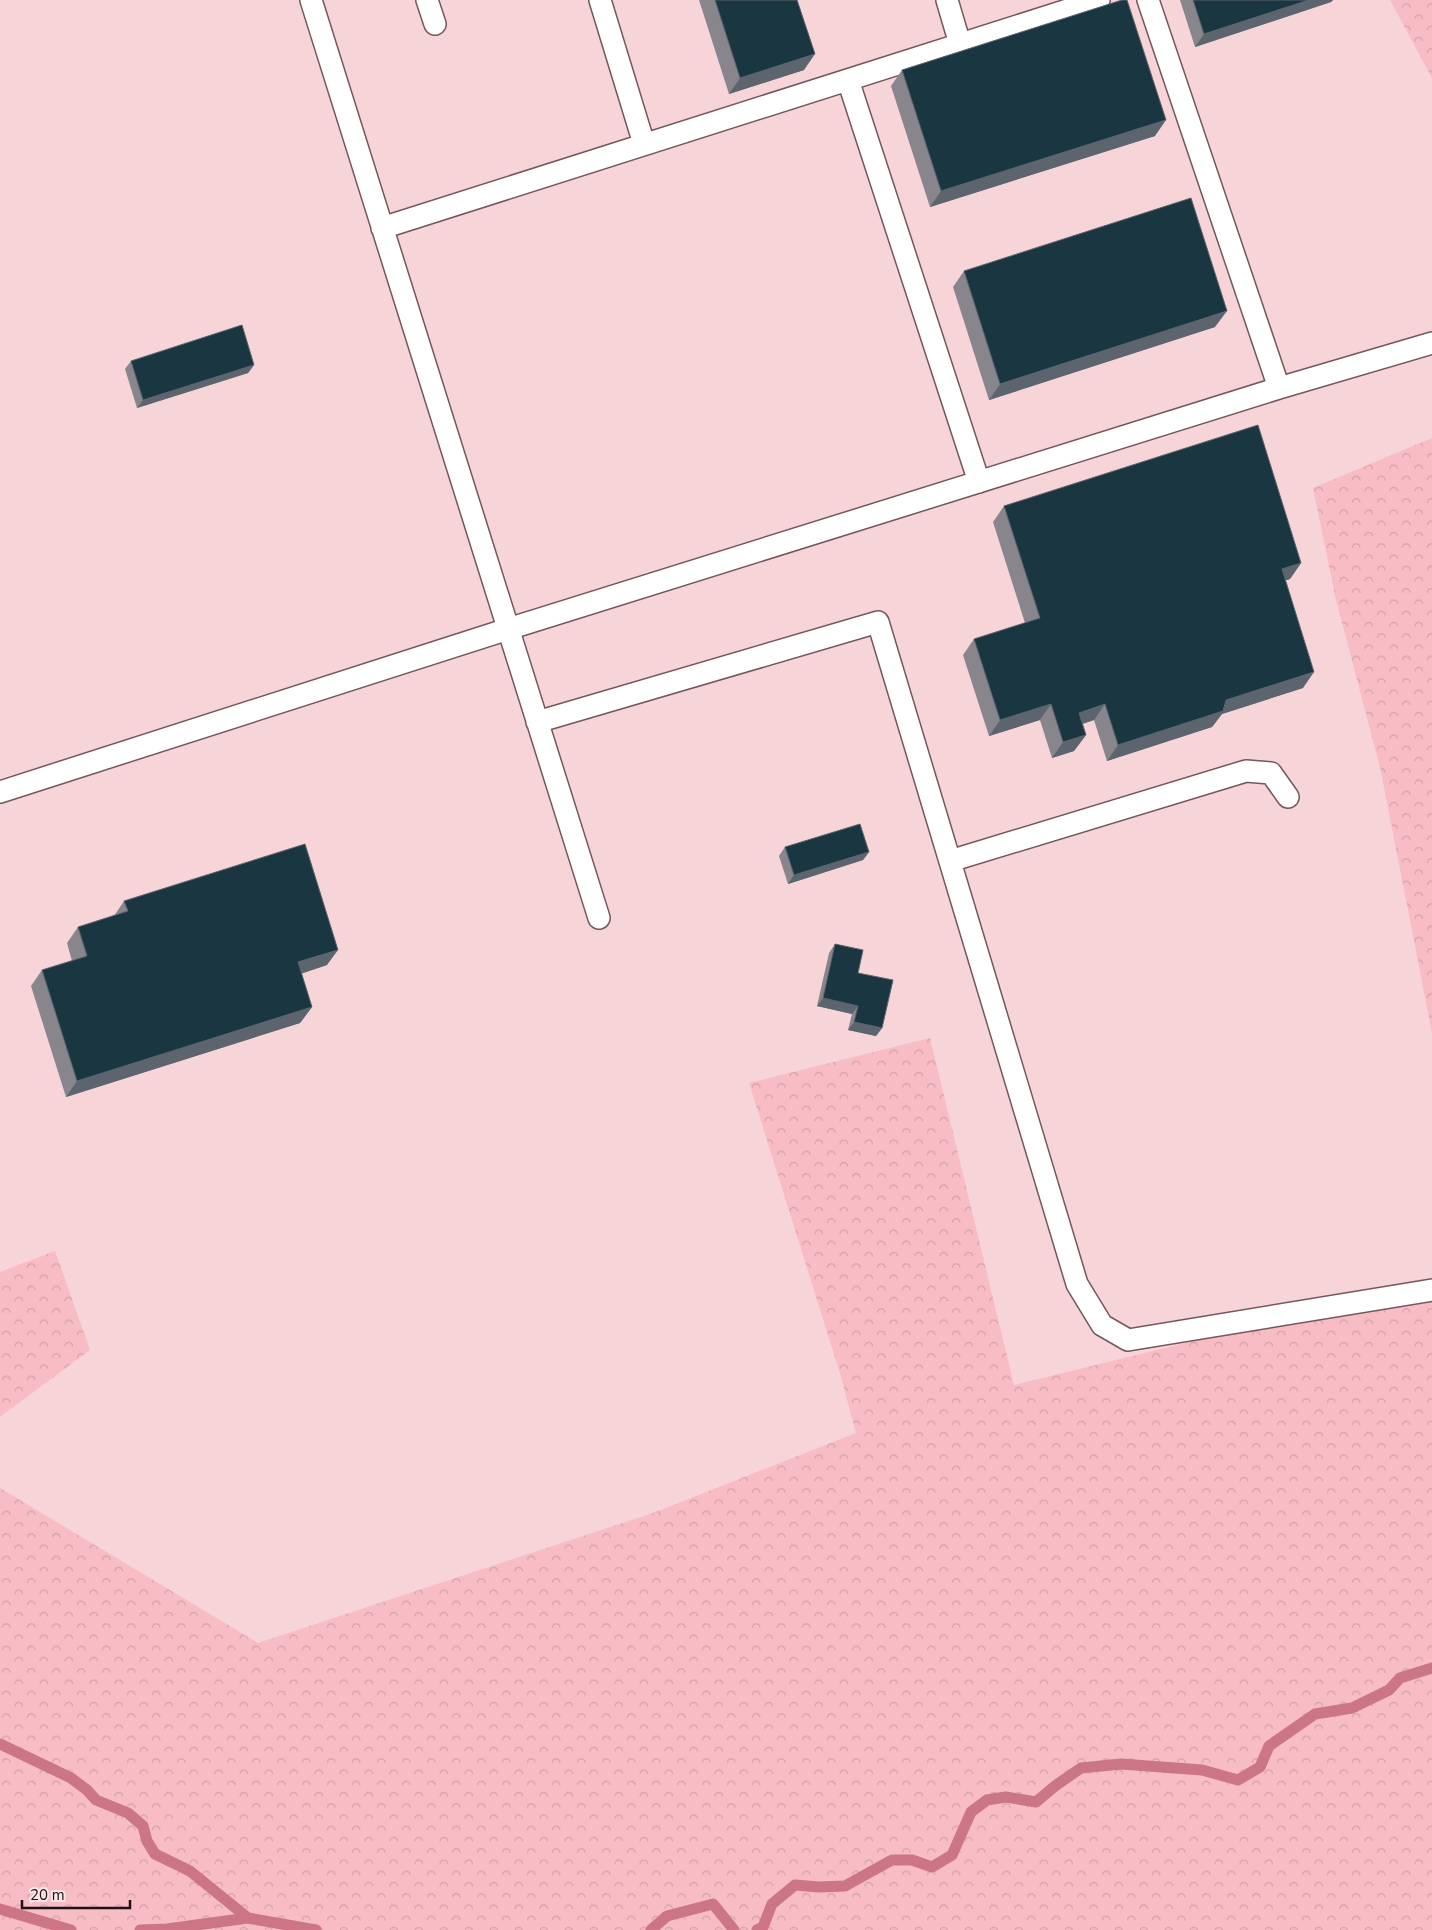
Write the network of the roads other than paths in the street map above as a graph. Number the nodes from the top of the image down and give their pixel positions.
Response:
1 (311, 0) edge
2 (427, 0) edge
3 (600, 0) edge
4 (947, 0) edge
5 (1099, 0) edge
6 (1148, 0) edge
7 (435, 24) dead end
8 (960, 44) junction
9 (848, 80) junction
10 (644, 144) junction
11 (382, 228) junction
12 (1432, 343) edge
13 (1278, 388) junction
14 (979, 482) junction
15 (508, 629) junction
16 (537, 722) junction
17 (0, 792) edge
18 (1288, 797) dead end
19 (950, 861) junction
20 (599, 918) dead end
21 (1432, 1290) edge

1 - 11 lane
2 - 7 lane
3 - 10 lane
4 - 8 lane
5 - 8 lane
6 - 13 lane
8 - 9 lane
9 - 10 lane
9 - 14 lane
10 - 11 lane
11 - 15 lane
12 - 13 lane
13 - 14 lane
14 - 15 lane
15 - 16 lane
15 - 17 lane
16 - 19 lane
16 - 20 lane
18 - 19 lane
19 - 21 lane

